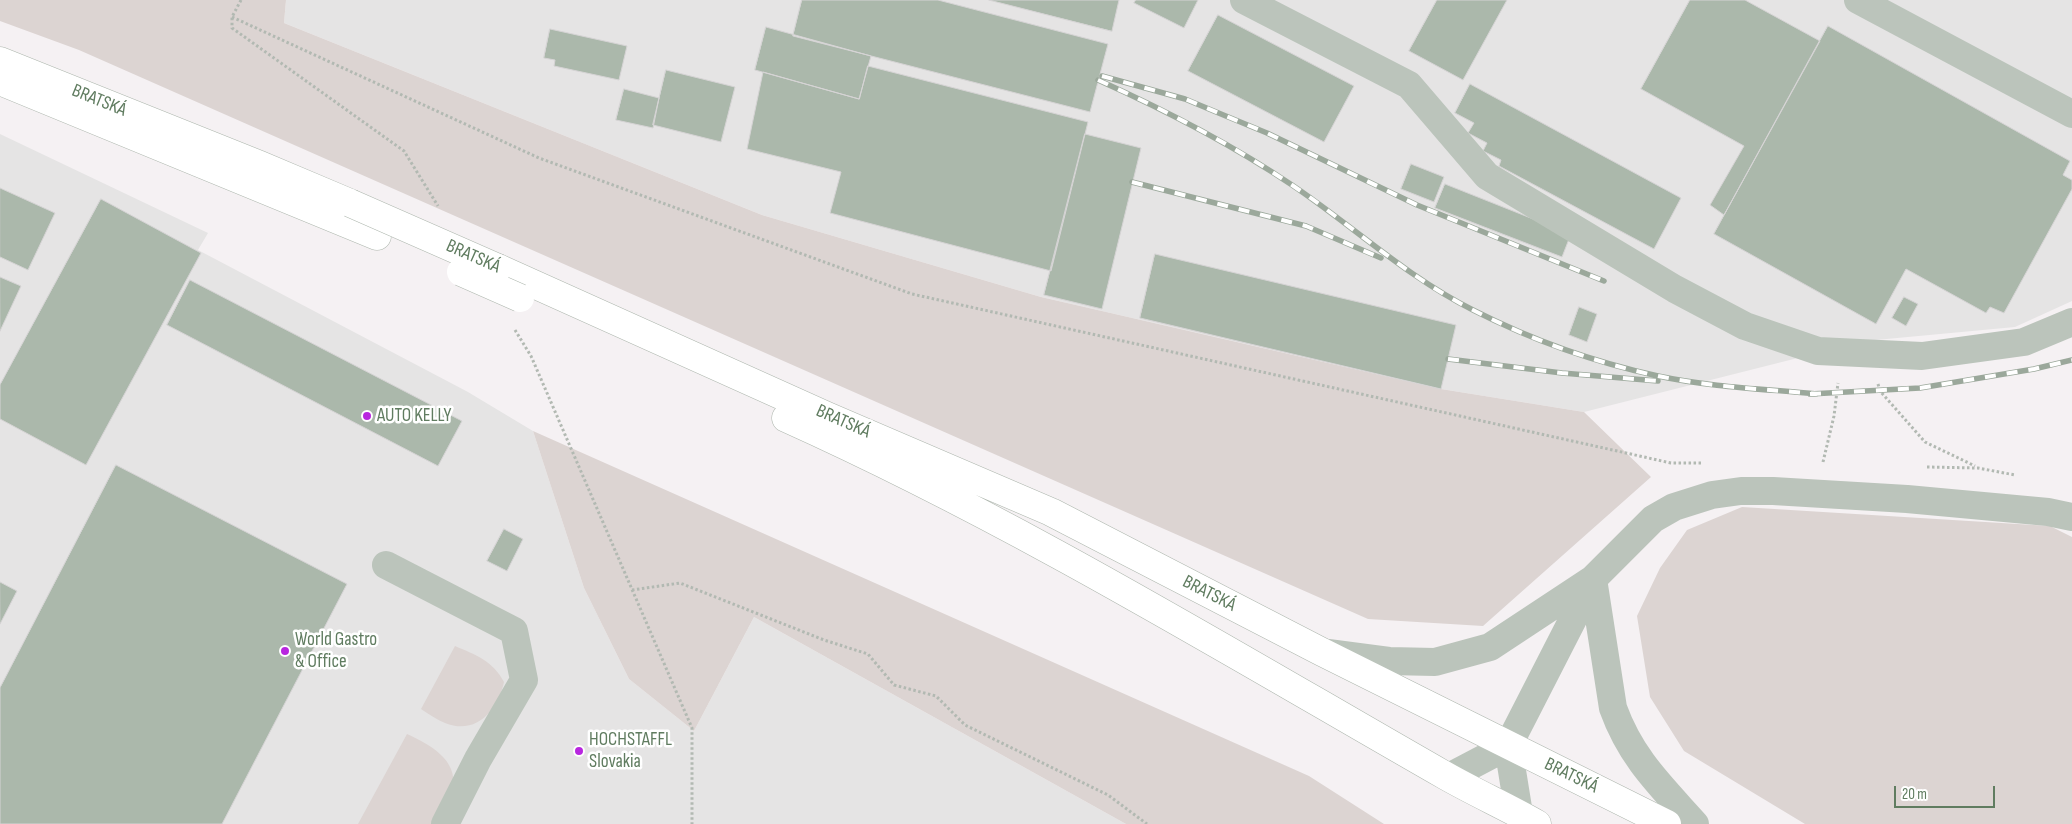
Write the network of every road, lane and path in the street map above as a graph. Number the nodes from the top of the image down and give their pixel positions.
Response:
1 (241, 0) edge
2 (1244, 0) edge
3 (1858, 0) edge
4 (232, 17) junction
5 (232, 28) dead end
6 (0, 61) edge
7 (0, 81) edge
8 (2072, 114) edge
9 (2072, 322) edge
10 (1843, 352) junction
11 (1870, 354) junction
12 (1709, 464) dead end
13 (1832, 465) dead end
14 (1920, 467) dead end
15 (1978, 468) junction
16 (2025, 477) dead end
17 (2072, 517) edge
18 (386, 565) dead end
19 (1594, 579) junction
20 (1322, 652) junction
21 (1508, 746) junction
22 (1449, 777) junction
23 (1528, 819) edge
24 (444, 824) edge
25 (692, 824) edge
26 (1147, 824) edge
27 (1667, 824) edge
28 (1694, 824) edge

1 - 4 path
2 - 10 street
3 - 8 street
4 - 5 path
4 - 12 path
6 - 20 main road, BRATSKÁ, bridge
7 - 22 main road, BRATSKÁ, bridge
9 - 11 street
10 - 11 street
10 - 13 path
11 - 15 path
14 - 15 path
15 - 16 path
17 - 19 street
18 - 24 street
19 - 20 street
19 - 21 street
19 - 28 street
20 - 21 main road, BRATSKÁ
21 - 22 street
21 - 23 street
21 - 27 main road, BRATSKÁ
22 - 23 main road, BRATSKÁ
25 - 26 path

